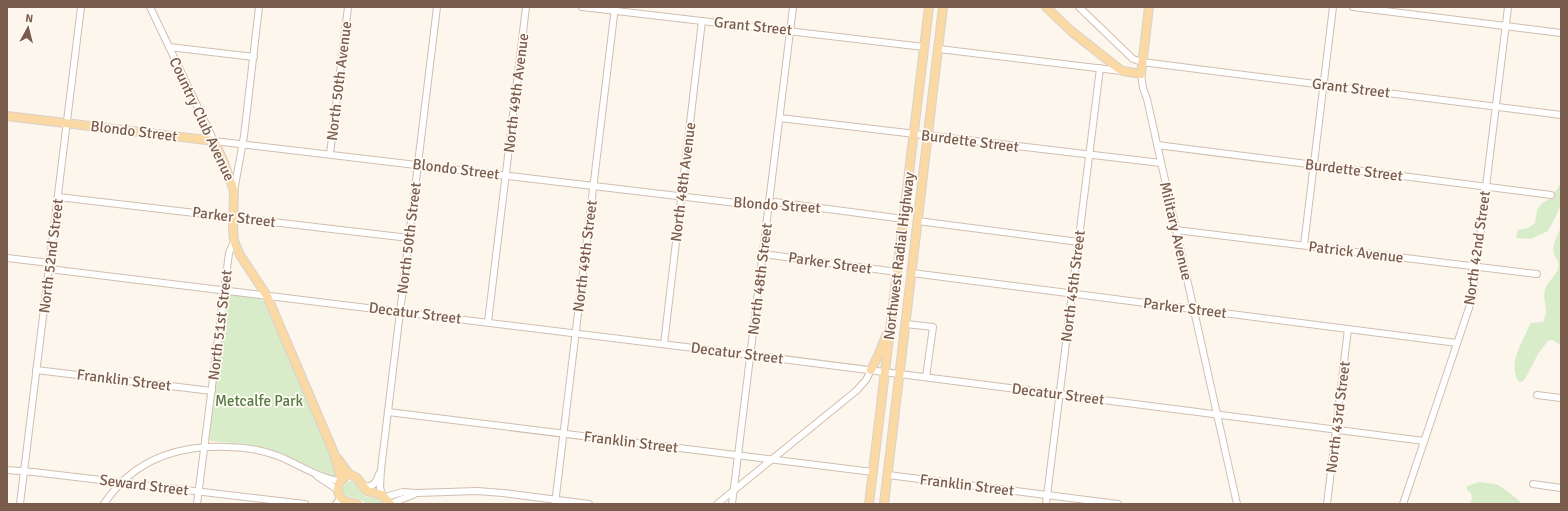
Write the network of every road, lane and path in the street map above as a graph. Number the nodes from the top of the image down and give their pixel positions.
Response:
1 (81, 7) edge
2 (150, 7) edge
3 (260, 7) edge
4 (348, 7) edge
5 (437, 7) edge
6 (526, 7) edge
7 (582, 7) edge
8 (793, 7) edge
9 (930, 7) edge
10 (1046, 7) edge
11 (1079, 7) edge
12 (1149, 7) edge
13 (1333, 7) edge
14 (1353, 7) edge
15 (1508, 7) edge
16 (615, 9) edge
17 (943, 10) edge
18 (702, 20) junction
19 (1506, 26) junction
20 (790, 30) junction
21 (1561, 34) edge
22 (169, 47) junction
23 (924, 47) junction
24 (939, 48) junction
25 (254, 57) junction
26 (1142, 62) junction
27 (1100, 68) junction
28 (1123, 71) junction
29 (1141, 74) junction
30 (1324, 85) junction
31 (1496, 107) junction
32 (1561, 115) edge
33 (7, 116) edge
34 (780, 118) junction
35 (67, 123) junction
36 (914, 134) junction
37 (928, 136) junction
38 (214, 141) junction
39 (243, 144) junction
40 (1157, 146) junction
41 (330, 154) junction
42 (1090, 155) junction
43 (1161, 163) junction
44 (418, 165) junction
45 (1314, 165) junction
46 (506, 175) junction
47 (594, 186) junction
48 (1486, 186) junction
49 (234, 191) junction
50 (1552, 195) dead end
51 (681, 196) junction
52 (58, 197) junction
53 (769, 204) junction
54 (233, 217) junction
55 (904, 219) junction
56 (918, 221) junction
57 (1176, 230) junction
58 (410, 238) junction
59 (234, 241) junction
60 (1079, 242) junction
61 (1304, 245) junction
62 (763, 254) junction
63 (7, 258) edge
64 (50, 266) junction
65 (1476, 266) junction
66 (897, 272) junction
67 (912, 274) junction
68 (1537, 274) dead end
69 (224, 290) junction
70 (1073, 294) junction
71 (267, 296) junction
72 (1194, 309) junction
73 (400, 311) junction
74 (892, 315) junction
75 (488, 322) junction
76 (906, 324) junction
77 (1348, 329) junction
78 (576, 333) junction
79 (1457, 343) junction
80 (664, 344) junction
81 (751, 355) junction
82 (36, 370) junction
83 (871, 370) junction
84 (886, 372) junction
85 (900, 374) junction
86 (926, 377) junction
87 (212, 390) junction
88 (1060, 394) junction
89 (1537, 395) dead end
90 (1561, 398) edge
91 (388, 412) junction
92 (1217, 415) junction
93 (1336, 430) junction
94 (563, 433) junction
95 (1424, 441) junction
96 (204, 447) junction
97 (334, 453) junction
98 (738, 455) junction
99 (773, 459) junction
100 (381, 469) junction
101 (7, 470) edge
102 (309, 471) junction
103 (24, 472) junction
104 (873, 472) junction
105 (888, 474) junction
106 (354, 477) junction
107 (341, 480) junction
108 (121, 482) junction
109 (1533, 484) dead end
110 (364, 486) junction
111 (1561, 488) edge
112 (199, 491) junction
113 (338, 492) junction
114 (734, 492) junction
115 (1048, 495) junction
116 (386, 500) edge
117 (555, 502) edge
118 (347, 503) edge
119 (20, 504) edge
120 (104, 504) edge
121 (197, 504) edge
122 (305, 504) edge
123 (336, 504) edge
124 (358, 504) edge
125 (589, 504) edge
126 (717, 504) edge
127 (732, 504) edge
128 (869, 504) edge
129 (884, 504) edge
130 (1046, 504) edge
131 (1118, 504) edge
132 (1237, 504) edge
133 (1327, 504) edge
134 (1403, 504) edge

1 - 35 street, North 52nd Street
2 - 22 street, Country Club Avenue
3 - 25 street
4 - 41 street, North 50th Avenue
5 - 44 street, North 50th Street
6 - 46 street, North 49th Avenue
7 - 16 street, Grant Street
8 - 20 street, North 48th Street
9 - 23 main road, Northwest Radial Highway
10 - 28 main road
11 - 26 street
12 - 26 main road
13 - 30 street
14 - 19 street
15 - 19 street, North 42nd Street
16 - 18 street, Grant Street
16 - 47 street, North 49th Street
17 - 24 main road, Northwest Radial Highway
18 - 20 street, Grant Street
18 - 51 street, North 48th Avenue
19 - 21 street
19 - 31 street, North 42nd Street
20 - 23 street, Grant Street
20 - 34 street, North 48th Street
22 - 25 street
22 - 38 street, Country Club Avenue
23 - 36 main road, Northwest Radial Highway
24 - 27 street
24 - 37 main road, Northwest Radial Highway
25 - 39 street
26 - 29 main road
26 - 30 street, Grant Street
27 - 28 street
27 - 42 street, North 45th Street
28 - 29 main road
29 - 40 street, Military Avenue
30 - 31 street, Grant Street
30 - 45 street
31 - 32 street, Grant Street
31 - 48 street, North 42nd Street
33 - 35 main road, Blondo Street
34 - 36 street, Burdette Street
34 - 53 street, North 48th Street
35 - 38 main road, Blondo Street
35 - 52 street, North 52nd Street
36 - 37 street, Burdette Street
36 - 55 main road, Northwest Radial Highway
37 - 42 street, Burdette Street
37 - 56 main road, Northwest Radial Highway
38 - 39 street, Blondo Street
38 - 49 main road, Country Club Avenue
39 - 41 street, Blondo Street
39 - 49 street
40 - 43 street, Military Avenue
40 - 45 street, Burdette Street
41 - 44 street, Blondo Street
42 - 43 street, Burdette Street
42 - 60 street, North 45th Street
43 - 57 street, Military Avenue
44 - 46 street, Blondo Street
44 - 58 street, North 50th Street
45 - 48 street, Burdette Street
45 - 61 street
46 - 47 street, Blondo Street
46 - 75 street, North 49th Avenue
47 - 51 street, Blondo Street
47 - 78 street, North 49th Street
48 - 50 street, Burdette Street
48 - 65 street, North 42nd Street
49 - 54 main road, Country Club Avenue
51 - 53 street, Blondo Street
51 - 80 street, North 48th Avenue
52 - 54 street, Parker Street
52 - 64 street, North 52nd Street
53 - 55 street, Blondo Street
53 - 62 street, North 48th Street
54 - 58 street, Parker Street
54 - 59 main road, Country Club Avenue
55 - 66 main road, Northwest Radial Highway
56 - 60 street
56 - 67 main road, Northwest Radial Highway
57 - 61 street, Patrick Avenue
57 - 72 street, Military Avenue
58 - 73 street, North 50th Street
59 - 69 street, North 51st Street
59 - 71 main road, Country Club Avenue
60 - 70 street, North 45th Street
61 - 65 street, Patrick Avenue
62 - 66 street, Parker Street
62 - 81 street, North 48th Street
63 - 64 street, Decatur Street
64 - 69 street, Decatur Street
64 - 82 street, North 52nd Street
65 - 68 street, Patrick Avenue
65 - 79 street, North 42nd Street
66 - 74 main road, Northwest Radial Highway
67 - 70 street, Parker Street
67 - 76 main road, Northwest Radial Highway
69 - 71 street, Decatur Street
69 - 87 street, North 51st Street
70 - 72 street, Parker Street
70 - 88 street, North 45th Street
71 - 73 street, Decatur Street
71 - 97 main road, Country Club Avenue
72 - 77 street, Parker Street
72 - 92 street, Military Avenue
73 - 75 street, Decatur Street
73 - 91 street, North 50th Street
74 - 83 main road
74 - 84 main road, Northwest Radial Highway
75 - 78 street, Decatur Street
76 - 85 main road, Northwest Radial Highway
76 - 86 street
77 - 79 street, Parker Street
77 - 93 street, North 43rd Street
78 - 80 street, Decatur Street
78 - 94 street, North 49th Street
79 - 95 street, North 42nd Street
80 - 81 street, Decatur Street
81 - 83 street, Decatur Street
81 - 98 street, North 48th Street
82 - 87 street, Franklin Street
82 - 103 street, North 52nd Street
83 - 84 street, Decatur Street
83 - 99 street
84 - 85 street, Decatur Street
84 - 104 main road, Northwest Radial Highway
85 - 86 street, Decatur Street
85 - 105 main road, Northwest Radial Highway
86 - 88 street, Decatur Street
87 - 96 street, North 51st Street
88 - 92 street, Decatur Street
88 - 115 street, North 45th Street
89 - 90 street
91 - 94 street, Franklin Street
91 - 100 street, North 50th Street
92 - 93 street, Decatur Street
92 - 132 street, Military Avenue
93 - 95 street, Decatur Street
93 - 133 street, North 43rd Street
94 - 98 street, Franklin Street
94 - 117 street, North 49th Street
95 - 134 street, North 42nd Street
96 - 102 street
96 - 108 street
96 - 112 street, North 51st Street
97 - 106 main road, Country Club Avenue
97 - 107 main road, Country Club Avenue
98 - 99 street, Franklin Street
98 - 114 street, North 48th Street
99 - 104 street, Franklin Street
99 - 114 street
100 - 110 street, North 50th Street
100 - 116 street, North 50th Street
101 - 103 street, Seward Street
102 - 107 street
102 - 113 street
103 - 108 street, Seward Street
103 - 119 street, North 52nd Street
104 - 128 main road, Northwest Radial Highway
105 - 115 street, Franklin Street
105 - 129 main road, Northwest Radial Highway
106 - 107 main road
106 - 110 main road, Country Club Avenue
107 - 113 main road
108 - 112 street, Seward Street
108 - 120 street
109 - 111 street
110 - 116 main road, Country Club Avenue
112 - 121 street, North 51st Street
112 - 122 street, Seward Street
113 - 118 main road
113 - 123 street
114 - 126 street
114 - 127 street, North 48th Street
115 - 130 street, North 45th Street
115 - 131 street, Franklin Street
116 - 117 street
117 - 125 street
118 - 124 main road

